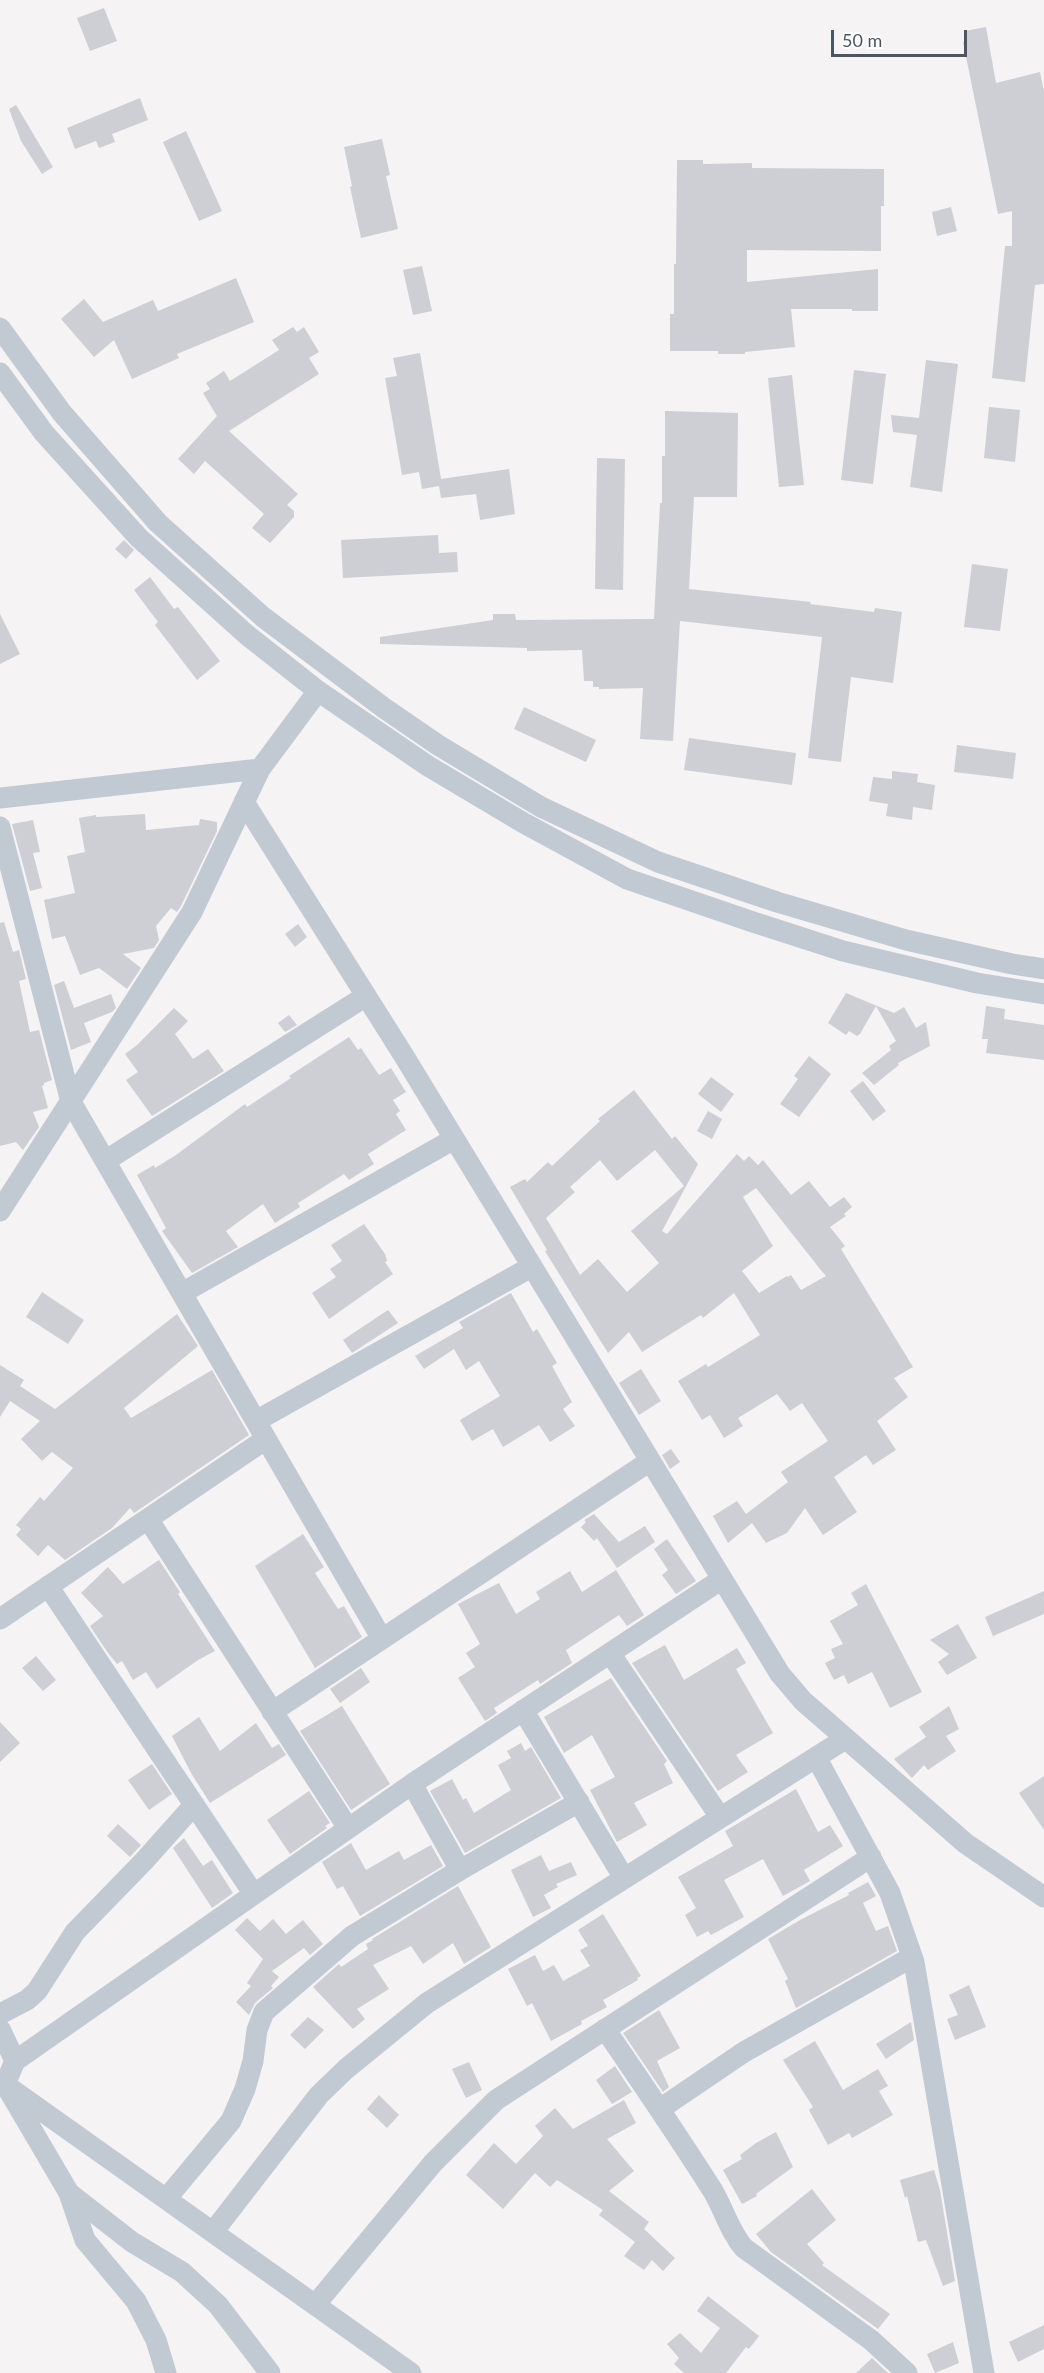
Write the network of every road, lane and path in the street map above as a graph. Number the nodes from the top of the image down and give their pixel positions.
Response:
1 (0, 328) edge
2 (0, 373) edge
3 (318, 691) junction
4 (260, 770) junction
5 (0, 798) edge
6 (244, 802) junction
7 (0, 826) edge
8 (1044, 969) edge
9 (1044, 994) edge
10 (366, 996) junction
11 (72, 1102) junction
12 (454, 1139) junction
13 (105, 1161) junction
14 (0, 1210) edge
15 (531, 1267) junction
16 (182, 1293) junction
17 (261, 1430) junction
18 (650, 1461) junction
19 (148, 1519) junction
20 (722, 1579) junction
21 (48, 1586) junction
22 (0, 1618) edge
23 (381, 1639) junction
24 (610, 1653) junction
25 (523, 1710) junction
26 (272, 1712) junction
27 (845, 1739) junction
28 (816, 1757) junction
29 (412, 1784) junction
30 (579, 1802) junction
31 (194, 1805) junction
32 (720, 1817) junction
33 (348, 1828) junction
34 (871, 1857) junction
35 (460, 1870) junction
36 (624, 1878) junction
37 (253, 1893) junction
38 (1044, 1897) edge
39 (912, 1957) junction
40 (0, 2014) edge
41 (605, 2029) junction
42 (0, 2030) edge
43 (15, 2061) junction
44 (3, 2082) edge
45 (660, 2109) junction
46 (69, 2193) junction
47 (166, 2199) junction
48 (213, 2232) junction
49 (315, 2305) junction
50 (166, 2373) edge
51 (270, 2373) edge
52 (411, 2373) edge
53 (907, 2373) edge
54 (984, 2373) edge

1 - 8 street
2 - 3 street
3 - 4 street
3 - 9 street
4 - 5 street
4 - 6 street
6 - 10 street
6 - 11 street
7 - 11 street
10 - 12 street
10 - 13 street
11 - 13 street
11 - 14 street
12 - 15 street
12 - 16 street
13 - 16 street
15 - 17 street
15 - 18 street
16 - 17 street
17 - 19 street
17 - 23 street
18 - 20 street
18 - 23 street
19 - 21 street
19 - 26 street
20 - 24 street
20 - 27 street
21 - 22 street
21 - 31 street
23 - 26 street
24 - 25 street
24 - 32 street
25 - 29 street
25 - 30 street
26 - 33 street
27 - 28 street
27 - 38 street
28 - 32 street
28 - 34 street
29 - 33 street
29 - 35 street
30 - 35 street
30 - 36 street
31 - 37 street
31 - 40 street
32 - 36 street
33 - 37 street
34 - 39 street
34 - 41 street
35 - 47 street
36 - 48 street
37 - 43 street
39 - 45 street
39 - 54 street
41 - 45 street
41 - 49 street
42 - 43 street
43 - 44 street
44 - 46 street
44 - 47 street
45 - 53 street
46 - 50 street
46 - 51 street
47 - 48 street
48 - 49 street
49 - 52 street

